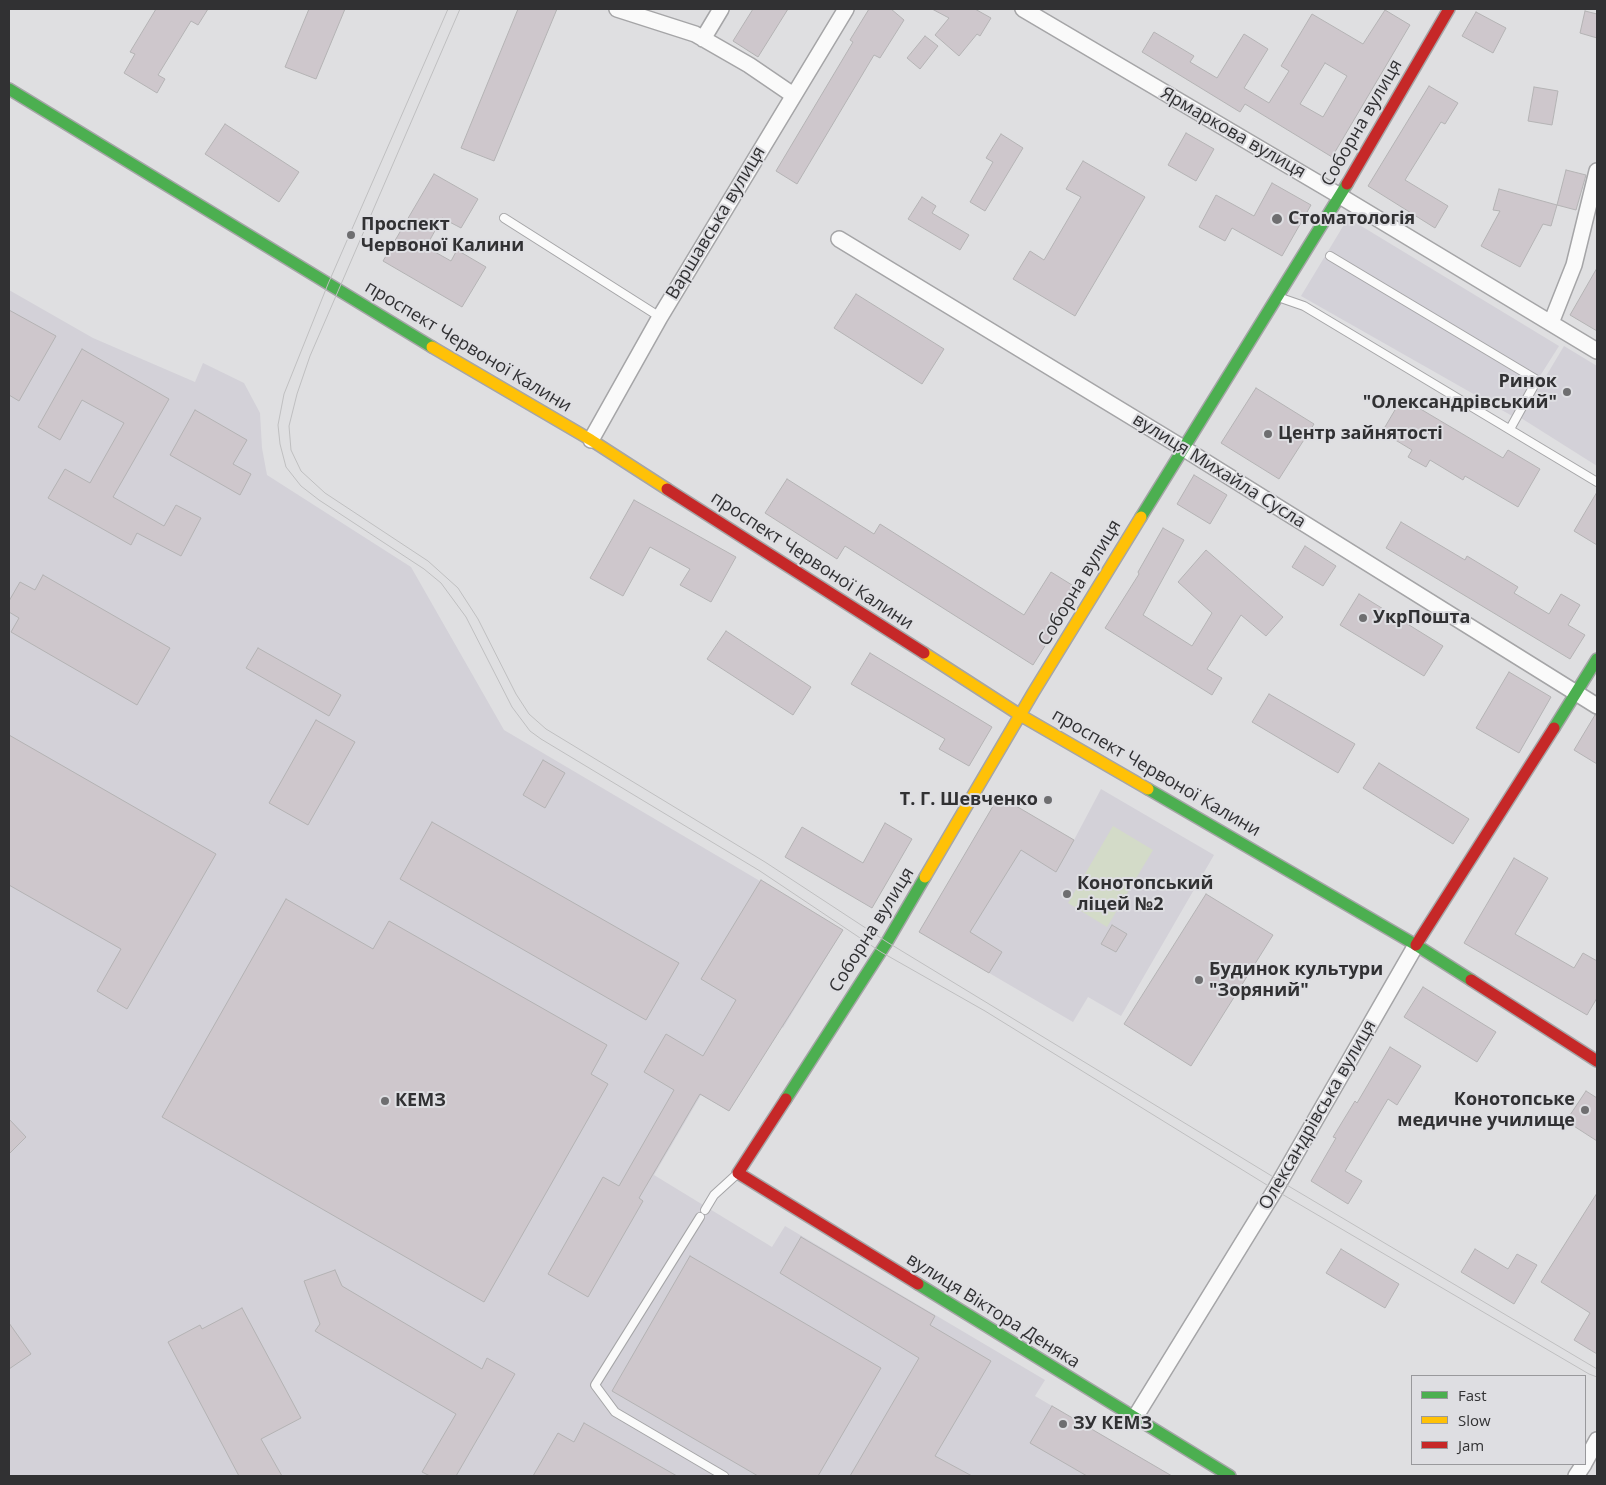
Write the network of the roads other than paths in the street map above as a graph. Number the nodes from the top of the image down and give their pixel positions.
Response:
1 (617, 9) edge
2 (721, 9) edge
3 (846, 9) edge
4 (1023, 9) edge
5 (1449, 9) edge
6 (703, 39) junction
7 (9, 89) edge
8 (793, 95) junction
9 (1597, 171) edge
10 (1340, 196) junction
11 (504, 218) dead end
12 (838, 239) dead end
13 (1330, 256) dead end
14 (1277, 296) junction
15 (660, 317) junction
16 (1551, 324) junction
17 (1597, 351) edge
18 (1510, 429) junction
19 (591, 440) junction
20 (1183, 448) junction
21 (1597, 482) edge
22 (1597, 659) edge
23 (1577, 692) junction
24 (1597, 706) edge
25 (1020, 715) junction
26 (1416, 945) junction
27 (1597, 1061) edge
28 (738, 1173) junction
29 (1134, 1419) junction
30 (1597, 1440) edge
31 (1586, 1459) edge
32 (1583, 1465) edge
33 (723, 1476) edge
34 (1230, 1476) edge
35 (1576, 1476) edge

1 - 6 street
2 - 6 street
3 - 8 street, Варшавська вулиця
4 - 10 street, Ярмаркова вулиця
5 - 10 main road, Соборна вулиця
6 - 8 street
7 - 19 main road, проспект Червоної Калини
8 - 15 street, Варшавська вулиця
9 - 16 street
10 - 14 main road, Соборна вулиця
10 - 16 street, Ярмаркова вулиця
11 - 15 lane
12 - 20 street, вулиця Михайла Сусла
13 - 18 lane
14 - 18 lane
14 - 20 main road, Соборна вулиця
15 - 19 street, Варшавська вулиця
16 - 17 street, Ярмаркова вулиця
18 - 21 lane
19 - 25 main road, проспект Червоної Калини
20 - 23 street, вулиця Михайла Сусла
20 - 25 main road, Соборна вулиця
22 - 23 main road, Олександрівська вулиця
23 - 24 street, вулиця Михайла Сусла
23 - 26 main road, Олександрівська вулиця
25 - 26 main road, проспект Червоної Калини
25 - 28 main road, Соборна вулиця
26 - 27 main road, проспект Червоної Калини
26 - 29 street, Олександрівська вулиця
28 - 29 main road, вулиця Віктора Деняка
28 - 33 lane
29 - 34 main road, вулиця Віктора Деняка
30 - 31 street
32 - 35 street

